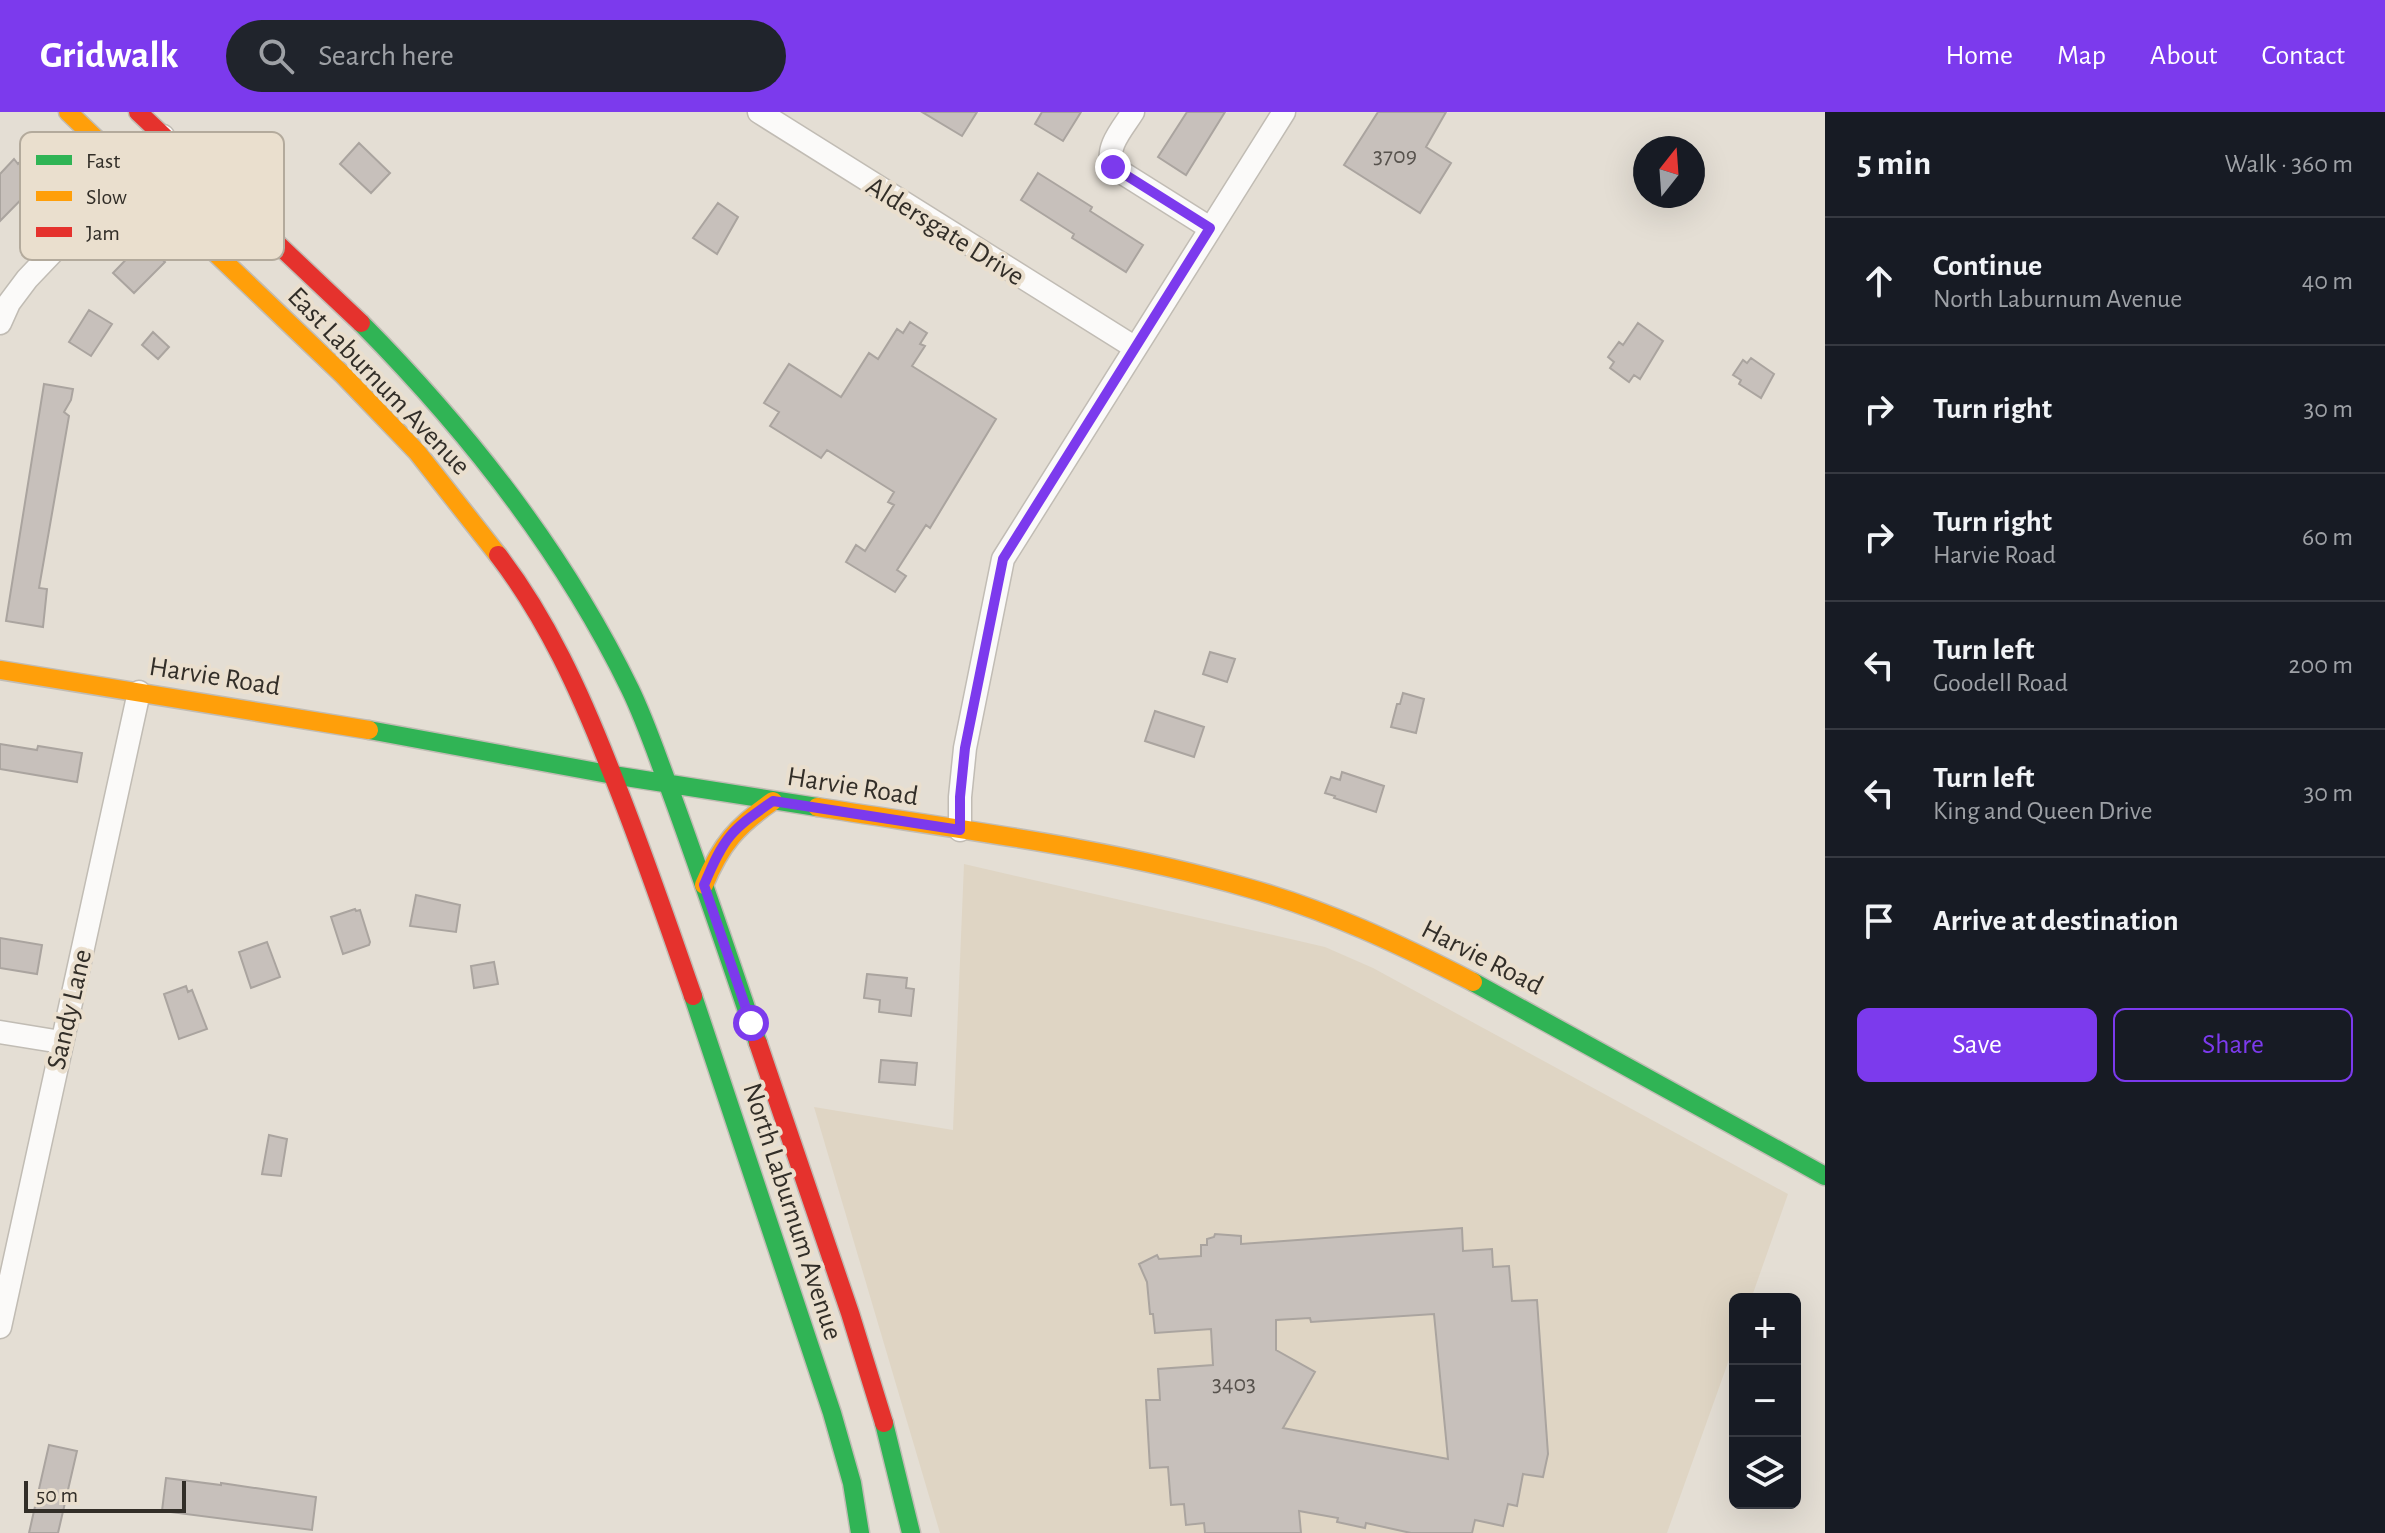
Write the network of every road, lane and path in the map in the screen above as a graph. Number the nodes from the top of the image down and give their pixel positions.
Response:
1 (68, 112) edge
2 (138, 112) edge
3 (759, 112) edge
4 (1133, 112) edge
5 (1284, 112) edge
6 (89, 132) edge
7 (159, 132) edge
8 (1210, 228) junction
9 (284, 251) edge
10 (45, 260) edge
11 (223, 260) edge
12 (0, 323) edge
13 (1134, 347) junction
14 (0, 670) edge
15 (139, 692) junction
16 (613, 775) junction
17 (668, 784) junction
18 (773, 801) junction
19 (960, 830) junction
20 (704, 885) junction
21 (0, 1032) edge
22 (61, 1042) junction
23 (1825, 1176) edge
24 (0, 1327) edge
25 (860, 1533) edge
26 (911, 1533) edge

1 - 6 main road, East Laburnum Avenue
2 - 7 main road, East Laburnum Avenue
3 - 13 street, Aldersgate Drive
4 - 8 street
5 - 8 street
8 - 13 street
9 - 17 main road, East Laburnum Avenue
10 - 12 street
11 - 16 main road, East Laburnum Avenue
13 - 19 street
14 - 15 main road, Harvie Road
15 - 16 main road, Harvie Road
15 - 22 street, Sandy Lane
16 - 17 main road, Harvie Road
16 - 25 main road, North Laburnum Avenue
17 - 18 main road, Harvie Road
17 - 20 main road, North Laburnum Avenue
18 - 19 main road, Harvie Road
18 - 20 main road
19 - 23 main road, Harvie Road
20 - 26 main road, North Laburnum Avenue
21 - 22 street
22 - 24 street, Sandy Lane

